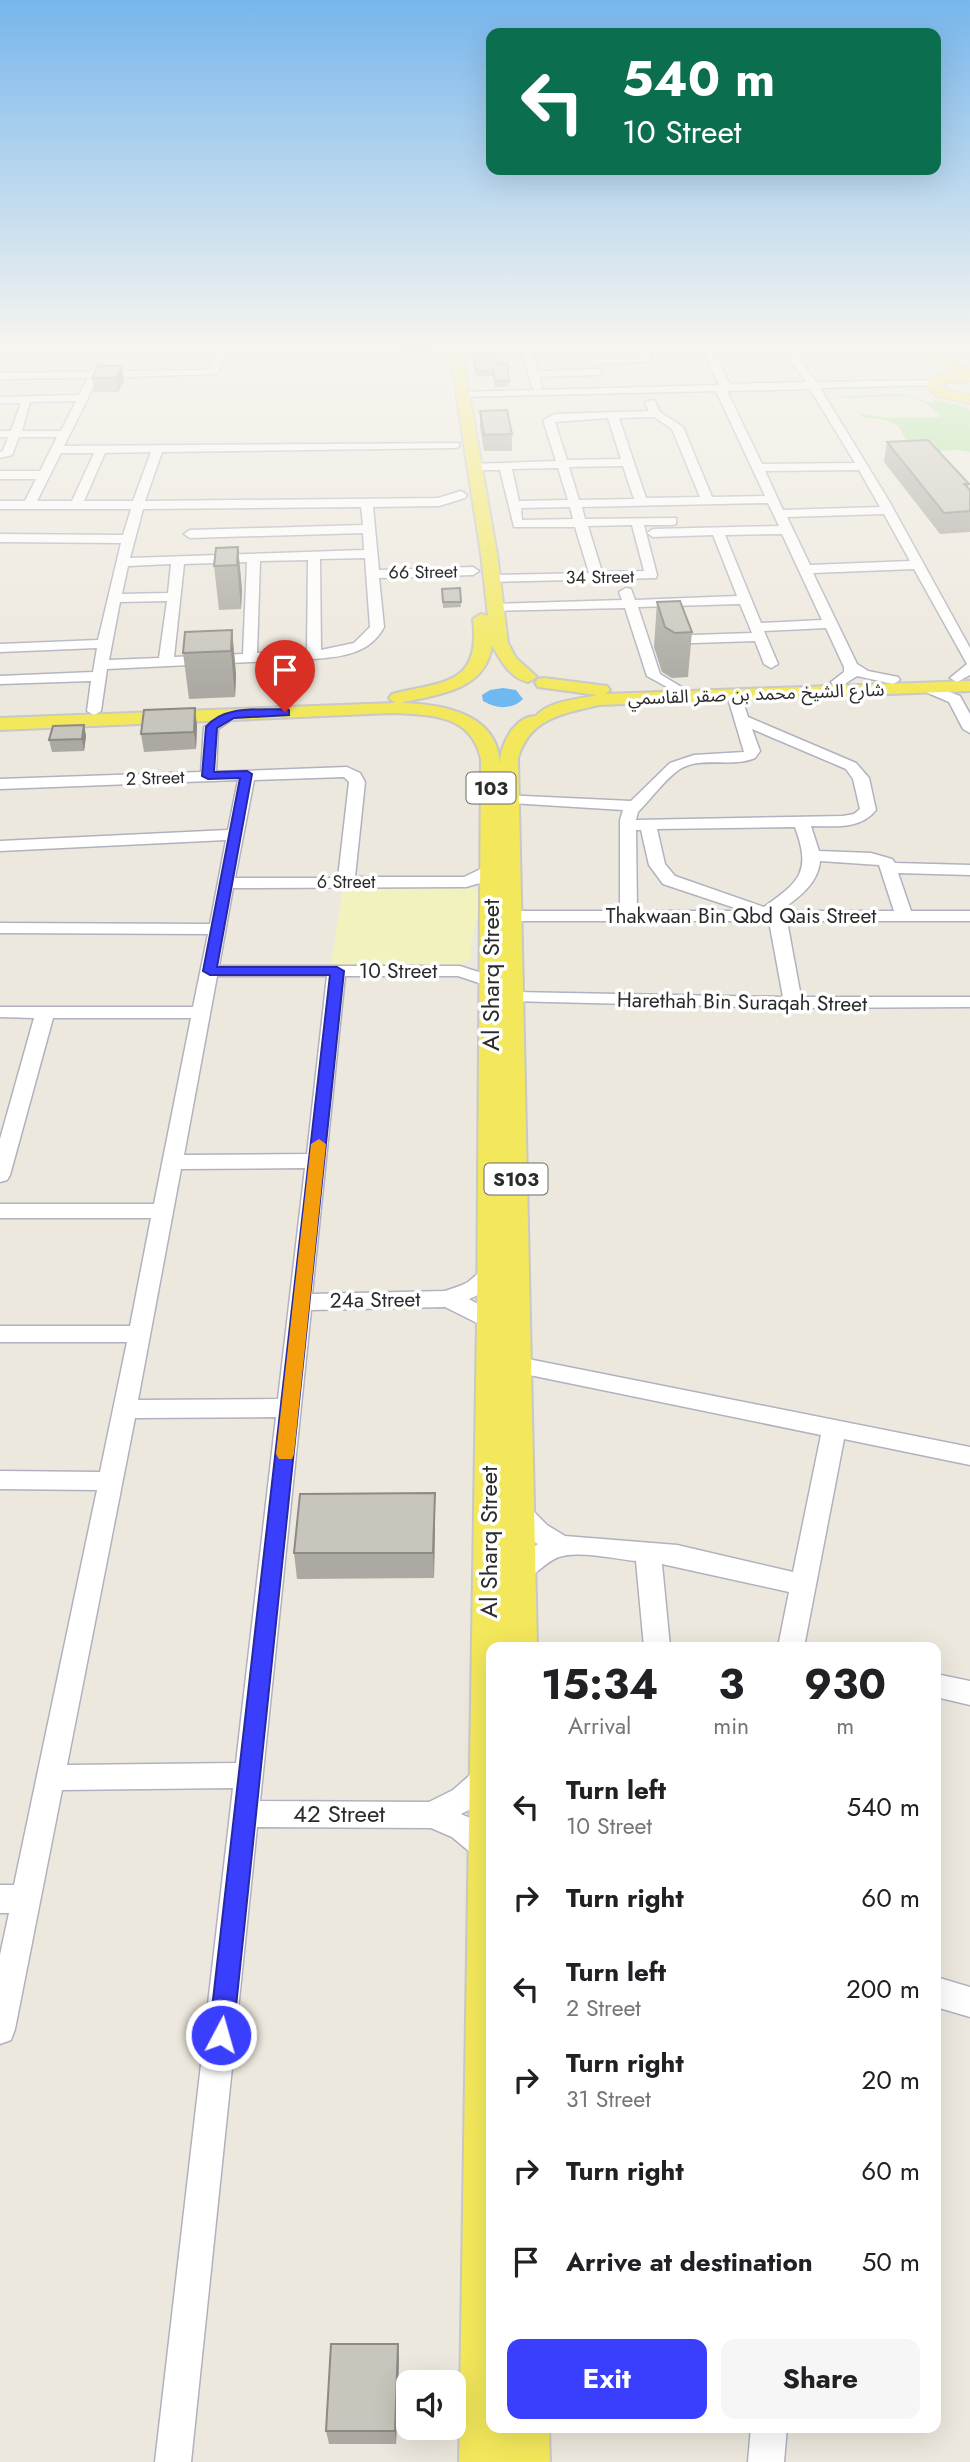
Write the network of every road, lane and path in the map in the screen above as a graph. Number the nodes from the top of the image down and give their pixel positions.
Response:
1 (50, 462) edge
2 (96, 462) edge
3 (153, 462) edge
4 (457, 462) edge
5 (472, 462) edge
6 (628, 462) joint
7 (691, 462) edge
8 (755, 462) edge
9 (859, 462) edge
10 (562, 464) junction
11 (505, 466) junction
12 (473, 467) junction
13 (862, 467) junction
14 (758, 468) junction
15 (0, 475) edge
16 (43, 475) junction
17 (773, 499) junction
18 (462, 501) joint
19 (708, 501) junction
20 (641, 502) junction
21 (666, 502) junction
22 (367, 504) junction
23 (575, 504) junction
24 (0, 505) edge
25 (29, 505) junction
26 (76, 505) junction
27 (138, 505) junction
28 (514, 505) junction
29 (205, 506) junction
30 (276, 506) junction
31 (888, 510) junction
32 (780, 514) junction
33 (580, 523) junction
34 (674, 526) junction
35 (639, 527) junction
36 (369, 529) junction
37 (787, 530) junction
38 (717, 531) junction
39 (278, 532) junction
40 (190, 534) junction
41 (0, 538) edge
42 (129, 538) junction
43 (371, 555) junction
44 (314, 556) junction
45 (280, 557) junction
46 (254, 558) junction
47 (183, 560) junction
48 (123, 562) junction
49 (917, 565) junction
50 (806, 569) junction
51 (473, 571) dead end
52 (372, 574) junction
53 (597, 577) junction
54 (621, 577) junction
55 (492, 579) junction
56 (174, 597) junction
57 (114, 598) junction
58 (745, 600) junction
59 (478, 603) dead end
60 (630, 603) junction
61 (495, 608) junction
62 (831, 624) junction
63 (758, 632) junction
64 (491, 636) junction
65 (642, 640) junction
66 (103, 644) junction
67 (0, 648) edge
68 (314, 655) junction
69 (250, 658) junction
70 (970, 661) edge
71 (166, 662) junction
72 (771, 664) dead end
73 (851, 667) junction
74 (99, 670) junction
75 (967, 679) edge
76 (0, 680) edge
77 (536, 680) junction
78 (892, 680) junction
79 (838, 682) junction
80 (459, 683) junction
81 (926, 687) junction
82 (643, 688) junction
83 (734, 695) junction
84 (955, 699) junction
85 (367, 705) junction
86 (94, 711) junction
87 (0, 715) edge
88 (232, 715) junction
89 (195, 716) junction
90 (460, 717) junction
91 (539, 718) junction
92 (743, 720) junction
93 (0, 724) edge
94 (212, 727) junction
95 (970, 729) edge
96 (500, 764) junction
97 (247, 774) junction
98 (208, 776) junction
99 (0, 784) edge
100 (511, 798) junction
101 (633, 806) junction
102 (801, 822) junction
103 (628, 825) junction
104 (648, 825) junction
105 (235, 835) junction
106 (0, 846) edge
107 (812, 856) junction
108 (890, 868) junction
109 (970, 870) edge
110 (226, 883) junction
111 (346, 883) junction
112 (490, 890) junction
113 (768, 915) junction
114 (629, 916) junction
115 (904, 916) junction
116 (970, 916) edge
117 (0, 928) edge
118 (218, 929) junction
119 (210, 971) junction
120 (337, 971) junction
121 (500, 971) junction
122 (970, 1002) edge
123 (793, 1003) junction
124 (0, 1012) edge
125 (45, 1012) junction
126 (201, 1013) junction
127 (317, 1161) junction
128 (172, 1163) junction
129 (0, 1175) edge
130 (0, 1211) edge
131 (162, 1211) junction
132 (491, 1273) junction
133 (447, 1299) junction
134 (302, 1302) junction
135 (491, 1322) junction
136 (0, 1334) edge
137 (139, 1334) junction
138 (518, 1365) junction
139 (290, 1408) junction
140 (489, 1408) junction
141 (125, 1409) junction
142 (834, 1429) junction
143 (519, 1433) junction
144 (970, 1456) edge
145 (0, 1480) edge
146 (110, 1481) junction
147 (520, 1514) junction
148 (561, 1546) junction
149 (648, 1551) junction
150 (520, 1571) junction
151 (803, 1585) junction
152 (488, 1642) edge
153 (521, 1642) edge
154 (657, 1642) edge
155 (792, 1642) edge
156 (941, 1686) edge
157 (970, 1693) edge
158 (250, 1775) junction
159 (50, 1778) junction
160 (486, 1779) edge
161 (246, 1814) junction
162 (432, 1815) junction
163 (486, 1848) edge
164 (13, 1899) edge
165 (941, 1993) edge
166 (970, 2002) edge
167 (0, 2029) edge
168 (486, 2193) edge
169 (527, 2433) edge
170 (768, 2433) edge
171 (173, 2462) edge
172 (482, 2462) edge
173 (527, 2462) edge
174 (765, 2462) edge

1 - 16 street
2 - 26 street
3 - 27 street
4 - 18 main road
5 - 12 main road
6 - 10 street
6 - 20 street
7 - 19 street
8 - 14 street
9 - 13 street
10 - 11 street
10 - 23 street
11 - 12 street
11 - 28 street
12 - 55 main road
13 - 14 street
13 - 31 street
14 - 17 street
15 - 16 street
16 - 25 street
17 - 19 street
17 - 32 street
18 - 22 street
19 - 21 street
20 - 21 street
20 - 23 street
21 - 34 street
22 - 30 street
22 - 36 street
23 - 28 street
23 - 33 street
24 - 25 street
25 - 26 street
26 - 27 street
27 - 29 street
27 - 42 street
28 - 33 street
29 - 30 street
29 - 40 street
30 - 39 street
31 - 32 street
31 - 49 street
32 - 37 street
33 - 35 street
33 - 53 street
34 - 35 street
34 - 38 street
35 - 54 street, 34 Street
36 - 39 street
36 - 43 street
37 - 38 street
37 - 50 street
38 - 58 street
39 - 40 street
39 - 45 street
40 - 47 street
41 - 42 street
42 - 48 street
43 - 44 street
43 - 52 street
44 - 45 street
44 - 68 street
45 - 46 street
46 - 47 street
46 - 69 street
47 - 48 street
47 - 56 street
48 - 57 street
49 - 50 street
49 - 70 street
50 - 62 street
51 - 52 street, 66 Street
52 - 68 street
53 - 54 street, 34 Street
53 - 55 street, 34 Street
54 - 60 street
55 - 61 main road
56 - 57 street
56 - 71 street
57 - 66 street
58 - 60 street
58 - 63 street
59 - 64 main road
60 - 61 street
60 - 65 street
61 - 64 main road
62 - 63 street
62 - 73 street
63 - 65 street
63 - 72 street
64 - 77 main road
64 - 80 main road
64 - 82 main road
64 - 85 main road
65 - 82 street
66 - 67 street
66 - 74 street
68 - 69 street
69 - 71 street
71 - 74 street
73 - 78 street
73 - 79 street
74 - 76 street
74 - 86 street
75 - 78 main road, شارع الشيخ محمد بن صقر القاسمي
75 - 81 main road, شارع الشيخ محمد بن صقر القاسمي
75 - 84 street
77 - 80 main road, شارع الشيخ محمد بن صقر القاسمي
77 - 82 main road, شارع الشيخ محمد بن صقر القاسمي
77 - 91 main road
78 - 79 main road, شارع الشيخ محمد بن صقر القاسمي
79 - 82 main road, شارع الشيخ محمد بن صقر القاسمي
80 - 85 main road
80 - 90 main road
81 - 83 main road, شارع الشيخ محمد بن صقر القاسمي
81 - 84 street
82 - 83 main road, شارع الشيخ محمد بن صقر القاسمي
82 - 91 main road, شارع الشيخ محمد بن صقر القاسمي
82 - 96 main road
83 - 92 street
84 - 95 street
85 - 86 main road
85 - 88 main road
85 - 90 main road
85 - 96 main road
86 - 87 main road
88 - 89 main road
88 - 94 street
89 - 93 main road
89 - 94 street
90 - 91 main road, شارع الشيخ محمد بن صقر القاسمي
90 - 96 main road, Al Sharq Street / 103
91 - 96 main road, Al Sharq Street / S103
92 - 101 street
92 - 102 street
94 - 98 street
96 - 100 main road, Al Sharq Street / S103
96 - 112 main road, Al Sharq Street / 103
97 - 98 street, 2 Street
97 - 105 street
97 - 111 street, 2 Street
98 - 99 street, 2 Street
100 - 101 street
100 - 112 main road, Al Sharq Street / S103
101 - 103 street
102 - 104 street
102 - 107 street
103 - 104 street
103 - 114 street
104 - 113 street
105 - 106 street
105 - 110 street
107 - 108 street
107 - 113 street
108 - 109 street
108 - 115 street
110 - 111 street, 6 Street
110 - 118 street
111 - 112 street, 6 Street
112 - 114 street, Thakwaan Bin Qbd Qais Street
112 - 121 main road, Al Sharq Street / S103
113 - 114 street, Thakwaan Bin Qbd Qais Street
113 - 115 street, Thakwaan Bin Qbd Qais Street
113 - 123 street
115 - 116 street, Thakwaan Bin Qbd Qais Street
117 - 118 street
118 - 119 street
119 - 120 street, 10 Street
119 - 126 street
120 - 121 street, 10 Street
120 - 127 street
121 - 123 street, Harethah Bin Suraqah Street
121 - 132 main road, Al Sharq Street / S103
121 - 138 main road, Al Sharq Street / S103
122 - 123 street, Harethah Bin Suraqah Street
124 - 125 street
125 - 126 street
125 - 129 street
126 - 128 street
127 - 128 street
127 - 134 street
128 - 131 street
130 - 131 street
131 - 137 street
132 - 133 street, 24a Street
132 - 135 main road, Al Sharq Street / S103
133 - 134 street, 24a Street
133 - 135 street, 24a Street
134 - 139 street
135 - 140 main road, Al Sharq Street / S103
136 - 137 street
137 - 141 street
138 - 142 street
138 - 143 main road, Al Sharq Street / S103
139 - 141 street
139 - 158 street
140 - 143 main road
140 - 152 main road, Al Sharq Street / S103
141 - 146 street
142 - 144 street
142 - 151 street
143 - 147 main road, Al Sharq Street / S103
145 - 146 street
146 - 159 street
147 - 148 street
147 - 150 main road, Al Sharq Street / S103
148 - 149 street
148 - 150 street
149 - 151 street
149 - 154 street
150 - 153 main road, Al Sharq Street / S103
151 - 155 street
156 - 157 street
158 - 159 street
158 - 161 street
159 - 164 street
160 - 162 street, 42 Street
161 - 162 street, 42 Street
161 - 171 street
162 - 163 street, 42 Street
164 - 167 street
165 - 166 street
168 - 172 main road, Al Sharq Street / S103
169 - 173 main road
170 - 174 street

